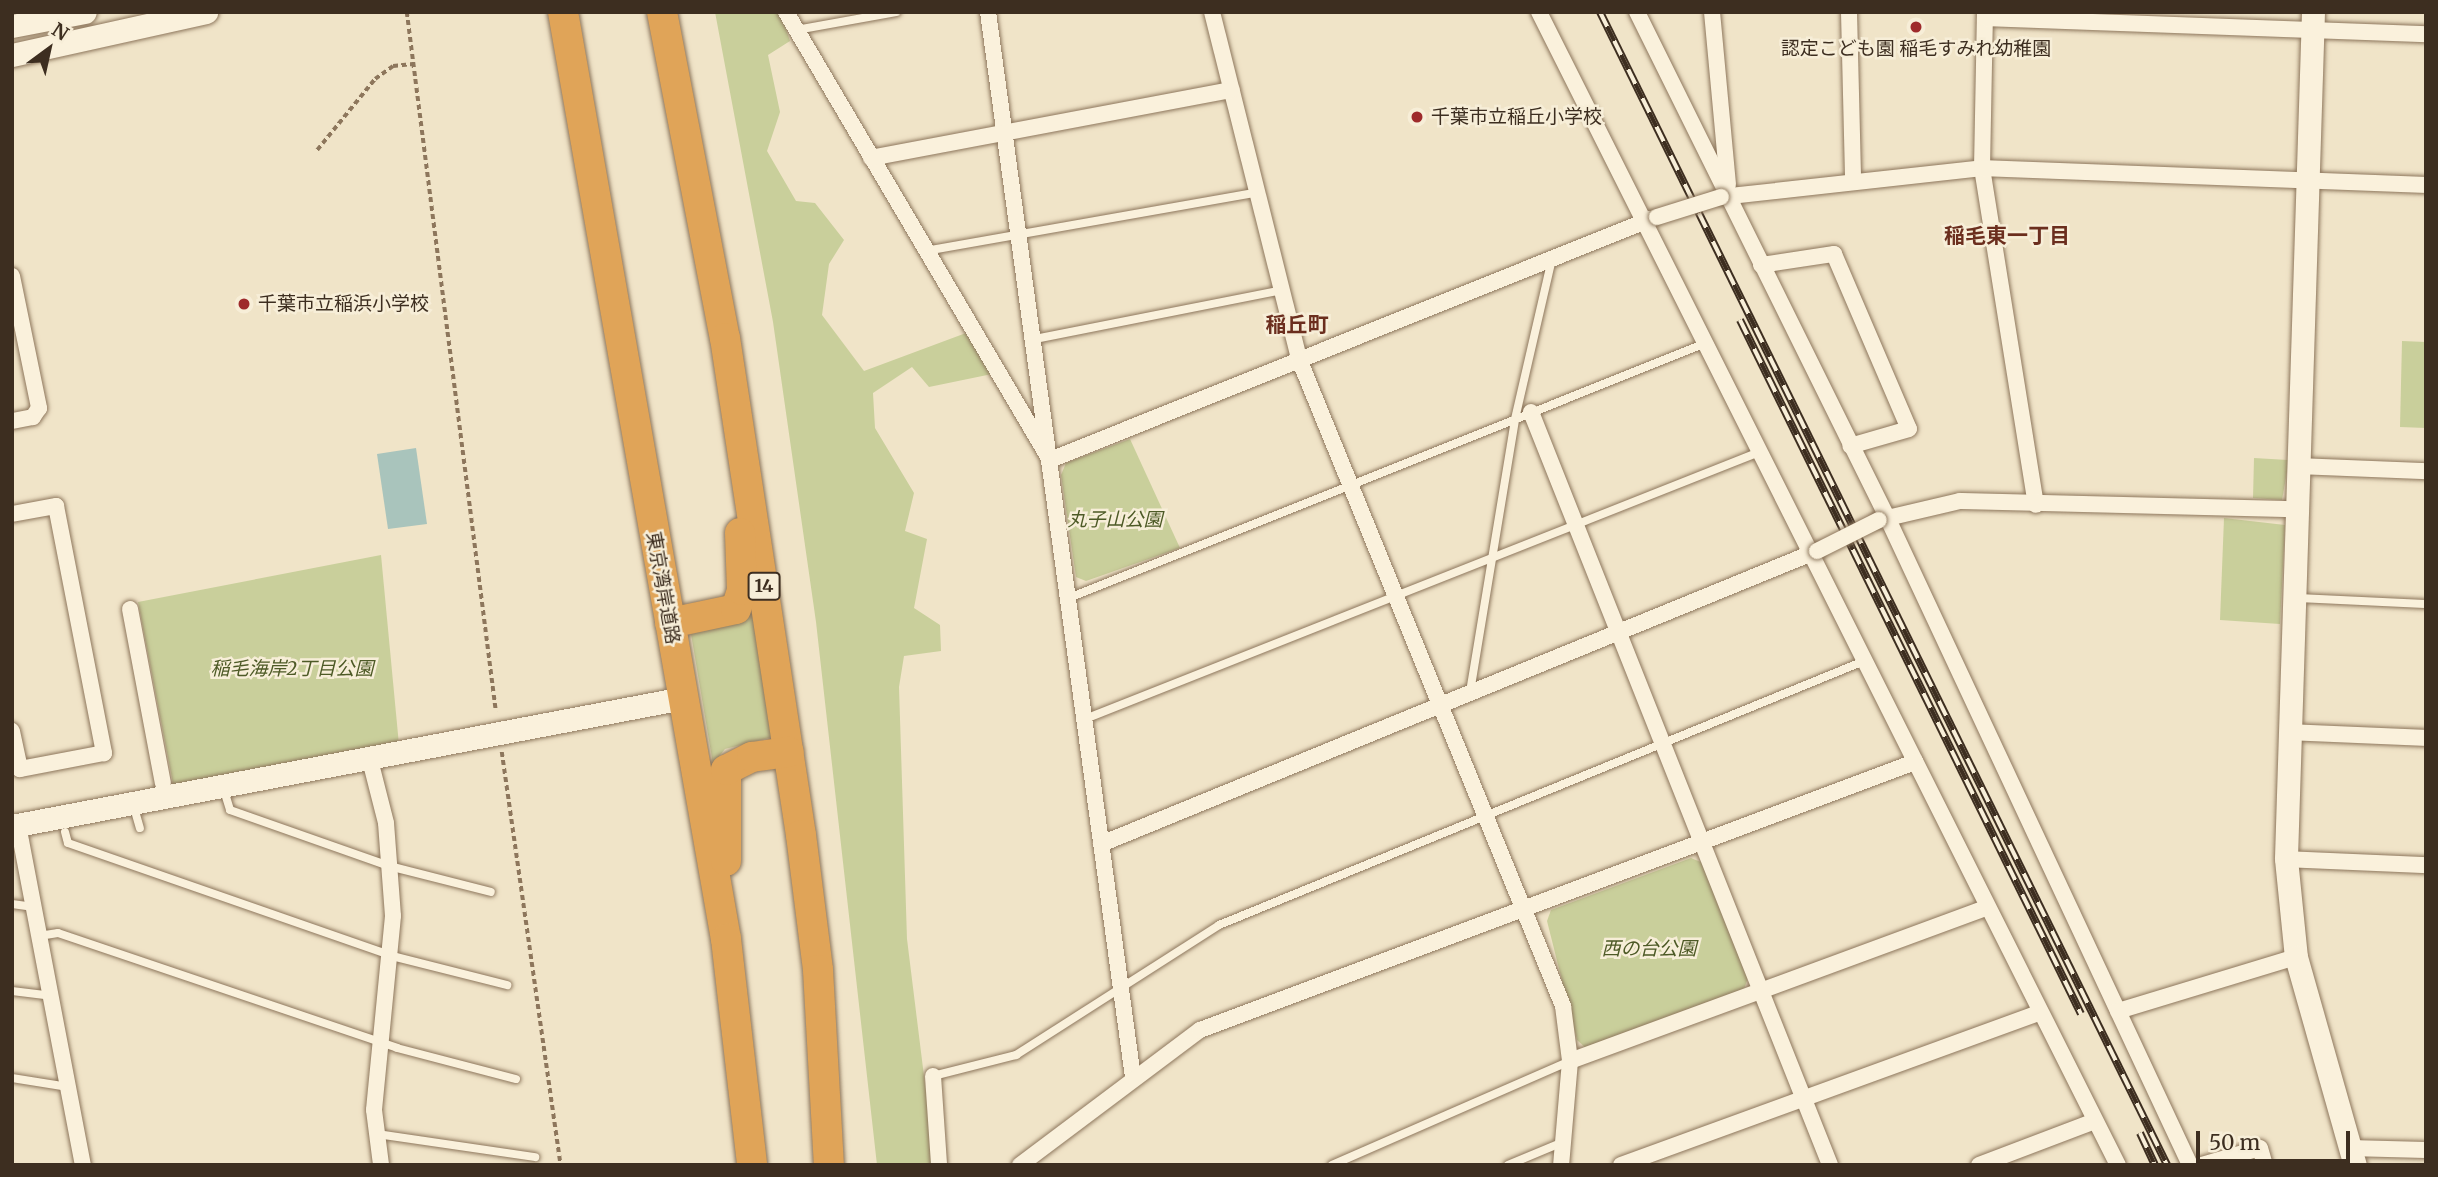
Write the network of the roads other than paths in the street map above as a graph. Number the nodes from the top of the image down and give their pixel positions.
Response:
1 (85, 12) edge
2 (206, 12) edge
3 (563, 12) edge
4 (662, 12) edge
5 (786, 12) edge
6 (896, 12) edge
7 (988, 12) edge
8 (1212, 12) edge
9 (1539, 12) edge
10 (1637, 12) edge
11 (1712, 12) edge
12 (1849, 12) edge
13 (1985, 15) edge
14 (2106, 17) edge
15 (2312, 21) edge
16 (12, 26) edge
17 (793, 30) junction
18 (2426, 34) edge
19 (12, 55) edge
20 (1232, 90) junction
21 (1005, 132) junction
22 (871, 158) junction
23 (1982, 168) junction
24 (1853, 181) junction
25 (2306, 181) junction
26 (2426, 184) edge
27 (1260, 192) junction
28 (1725, 196) junction
29 (1650, 219) junction
30 (1017, 234) junction
31 (925, 251) junction
32 (1552, 259) junction
33 (1761, 265) junction
34 (12, 276) edge
35 (1283, 290) junction
36 (15, 301) edge
37 (1035, 338) junction
38 (1706, 343) junction
39 (1299, 359) junction
40 (1531, 412) junction
41 (1515, 419) junction
42 (12, 421) edge
43 (1850, 446) junction
44 (1762, 451) junction
45 (744, 459) junction
46 (1050, 460) junction
47 (2299, 466) junction
48 (2426, 471) edge
49 (1352, 486) junction
50 (2036, 505) junction
51 (2297, 509) junction
52 (12, 514) edge
53 (1883, 518) junction
54 (1576, 524) junction
55 (1813, 553) junction
56 (1488, 559) junction
57 (1397, 596) junction
58 (1069, 598) junction
59 (2294, 598) junction
60 (2426, 604) edge
61 (130, 609) dead end
62 (670, 623) junction
63 (1620, 634) junction
64 (1864, 661) junction
65 (1469, 695) junction
66 (683, 698) junction
67 (1440, 707) junction
68 (1085, 719) junction
69 (12, 730) edge
70 (2289, 732) junction
71 (2426, 738) edge
72 (1664, 741) junction
73 (789, 752) junction
74 (370, 760) junction
75 (1915, 762) junction
76 (163, 783) dead end
77 (223, 787) junction
78 (133, 804) junction
79 (1488, 816) junction
80 (15, 826) edge
81 (140, 828) dead end
82 (65, 832) dead end
83 (1706, 842) junction
84 (1101, 844) junction
85 (2286, 859) junction
86 (2426, 865) edge
87 (389, 866) junction
88 (491, 892) dead end
89 (12, 904) edge
90 (1988, 907) junction
91 (34, 908) junction
92 (1527, 909) junction
93 (39, 936) junction
94 (726, 939) junction
95 (392, 956) junction
96 (2296, 957) junction
97 (507, 985) dead end
98 (1118, 989) junction
99 (12, 990) edge
100 (1764, 991) junction
101 (51, 996) junction
102 (2118, 1011) junction
103 (2039, 1013) junction
104 (381, 1042) junction
105 (1570, 1061) junction
106 (933, 1076) joint
107 (1133, 1077) junction
108 (12, 1078) edge
109 (516, 1079) dead end
110 (68, 1087) junction
111 (1804, 1099) junction
112 (2095, 1121) junction
113 (377, 1134) junction
114 (1563, 1142) junction
115 (2426, 1150) edge
116 (2352, 1156) edge
117 (535, 1157) dead end
118 (85, 1164) edge
119 (381, 1165) edge
120 (752, 1165) edge
121 (829, 1165) edge
122 (939, 1165) edge
123 (1020, 1165) edge
124 (1332, 1165) edge
125 (1508, 1165) edge
126 (1561, 1165) edge
127 (1621, 1165) edge
128 (1830, 1165) edge
129 (1979, 1165) edge
130 (2118, 1165) edge
131 (2190, 1165) edge
132 (2202, 1165) edge
133 (2265, 1165) edge

1 - 16 street
2 - 19 street
3 - 62 highway, 東京湾岸道路
4 - 45 highway, 14
5 - 17 street
6 - 17 lane
7 - 21 street
8 - 20 street
9 - 29 street
10 - 28 street
11 - 28 street
12 - 24 street
13 - 14 street
13 - 23 street
14 - 15 street
15 - 18 street
15 - 25 street
17 - 22 street
20 - 21 street
20 - 27 street
21 - 22 street
21 - 30 street
22 - 31 street
23 - 24 street
23 - 25 street
23 - 50 street
24 - 28 street
25 - 26 street
25 - 47 street
27 - 30 lane
27 - 35 street
28 - 29 street, bridge
28 - 33 street
29 - 32 street
29 - 38 street
30 - 31 lane
30 - 37 street
31 - 46 street
32 - 39 street
32 - 41 lane
33 - 43 street
33 - 43 street
34 - 36 street
35 - 37 lane
35 - 39 street
36 - 42 street
37 - 46 street
38 - 40 lane
38 - 44 street
39 - 46 street
39 - 49 street
40 - 41 lane
40 - 54 street
41 - 49 lane
41 - 56 lane
43 - 53 street
44 - 54 lane
44 - 55 street
45 - 62 highway
45 - 73 highway, 14
46 - 58 street
47 - 48 street
47 - 51 street
49 - 57 street
49 - 58 lane
50 - 51 street
50 - 53 street
51 - 59 street
52 - 69 street
53 - 55 street, bridge
53 - 102 street
54 - 56 lane
54 - 63 street
55 - 63 street
55 - 64 street
56 - 57 lane
56 - 65 lane
57 - 67 street
57 - 68 lane
58 - 68 street
59 - 60 lane
59 - 70 street
61 - 76 street
62 - 66 highway, 東京湾岸道路
63 - 65 street
63 - 72 street
64 - 72 lane
64 - 75 street
65 - 67 street
66 - 74 street
66 - 94 highway, 東京湾岸道路
67 - 79 street
67 - 84 street
68 - 84 street
70 - 71 street
70 - 85 street
72 - 79 lane
72 - 83 street
73 - 94 highway
73 - 121 highway, 14
74 - 77 street
74 - 87 street
75 - 83 street
75 - 90 street
77 - 78 street
77 - 87 lane
78 - 80 street
78 - 81 lane
79 - 92 street
79 - 98 lane
80 - 91 street
82 - 95 lane
83 - 92 street
83 - 100 street
84 - 98 street
85 - 86 street
85 - 96 street
87 - 88 lane
87 - 95 street
89 - 91 lane
90 - 100 street
90 - 103 street
91 - 93 street
92 - 105 street
92 - 107 street
93 - 101 street
93 - 104 lane
94 - 120 highway, 東京湾岸道路
95 - 97 lane
95 - 104 street
96 - 102 street
96 - 116 street
98 - 106 lane
98 - 107 street
99 - 101 lane
100 - 105 street
100 - 111 street
101 - 110 street
102 - 131 street
103 - 111 street
103 - 112 street
104 - 109 lane
104 - 113 street
105 - 114 street
105 - 124 lane
106 - 122 street
107 - 123 street
108 - 110 lane
110 - 118 street
111 - 127 street
111 - 128 street
112 - 129 street
112 - 130 street
113 - 117 lane
113 - 119 street
114 - 125 lane
114 - 126 street
115 - 116 street
132 - 133 street

